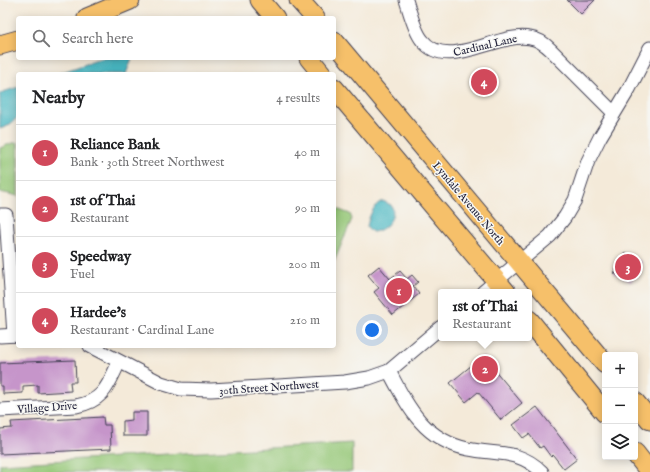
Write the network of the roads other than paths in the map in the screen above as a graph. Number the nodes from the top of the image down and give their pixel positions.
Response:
1 (130, 0) edge
2 (260, 0) edge
3 (300, 0) edge
4 (406, 0) edge
5 (92, 16) edge
6 (273, 16) edge
7 (312, 16) edge
8 (16, 41) edge
9 (336, 43) edge
10 (0, 45) edge
11 (650, 48) edge
12 (311, 60) edge
13 (320, 72) edge
14 (336, 90) edge
15 (614, 113) junction
16 (3, 215) edge
17 (521, 262) junction
18 (495, 289) edge
19 (532, 324) edge
20 (438, 330) edge
21 (16, 335) edge
22 (0, 336) edge
23 (94, 348) edge
24 (602, 360) edge
25 (119, 362) junction
26 (389, 371) junction
27 (638, 406) edge
28 (602, 409) edge
29 (0, 410) edge
30 (650, 420) edge
31 (638, 457) edge
32 (542, 472) edge
33 (650, 472) edge

1 - 5 highway
2 - 6 highway
3 - 7 highway
4 - 15 street, Cardinal Lane
8 - 10 highway
9 - 17 highway, Lyndale Avenue North
11 - 15 street
12 - 13 highway
14 - 18 highway
15 - 17 street
16 - 21 street
17 - 18 street
17 - 24 highway, Lyndale Avenue North
19 - 28 highway
20 - 26 street, 30th Street Northwest
21 - 22 street
23 - 25 street, 30th Street Northwest
25 - 26 street, 30th Street Northwest
25 - 29 street, Village Drive
26 - 32 street
27 - 30 highway
31 - 33 highway

